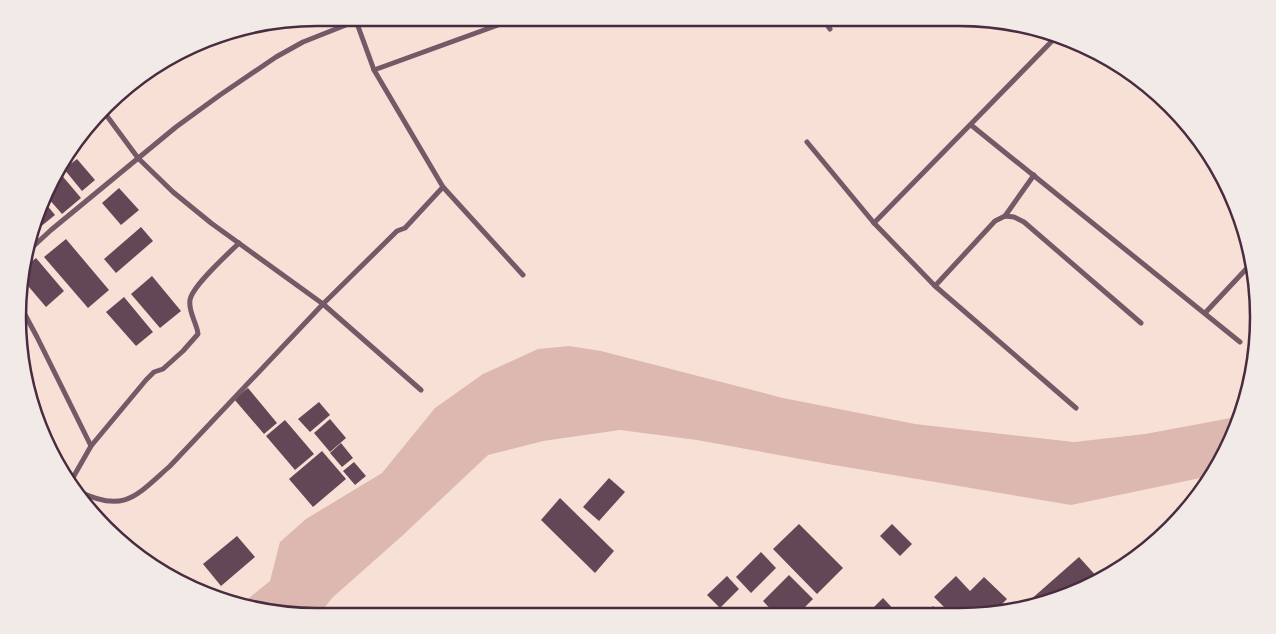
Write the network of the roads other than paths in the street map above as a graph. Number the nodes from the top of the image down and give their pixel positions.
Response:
1 (339, 26) edge
2 (358, 26) edge
3 (495, 26) edge
4 (828, 26) edge
5 (830, 29) dead end
6 (1051, 42) edge
7 (374, 70) junction
8 (107, 116) edge
9 (971, 125) junction
10 (807, 142) dead end
11 (138, 158) junction
12 (1034, 175) junction
13 (443, 188) junction
14 (1005, 216) junction
15 (874, 222) junction
16 (35, 244) edge
17 (239, 244) junction
18 (1245, 269) edge
19 (523, 275) dead end
20 (935, 286) junction
21 (323, 304) junction
22 (1206, 313) junction
23 (26, 316) edge
24 (1140, 323) dead end
25 (1240, 342) dead end
26 (421, 390) dead end
27 (1076, 408) dead end
28 (91, 446) junction
29 (74, 477) edge
30 (87, 495) edge

1 - 11 street
2 - 7 street
3 - 7 street
4 - 5 street
6 - 9 street
7 - 13 street
8 - 11 street
9 - 12 street
9 - 15 street
10 - 15 street
11 - 16 street
11 - 17 street
12 - 14 street
12 - 22 street
13 - 19 street
13 - 21 street
14 - 20 street
14 - 24 street
15 - 20 street
17 - 21 street
17 - 28 street
18 - 22 street
20 - 27 street
21 - 26 street
21 - 30 street
22 - 25 street
23 - 28 street
28 - 29 street

